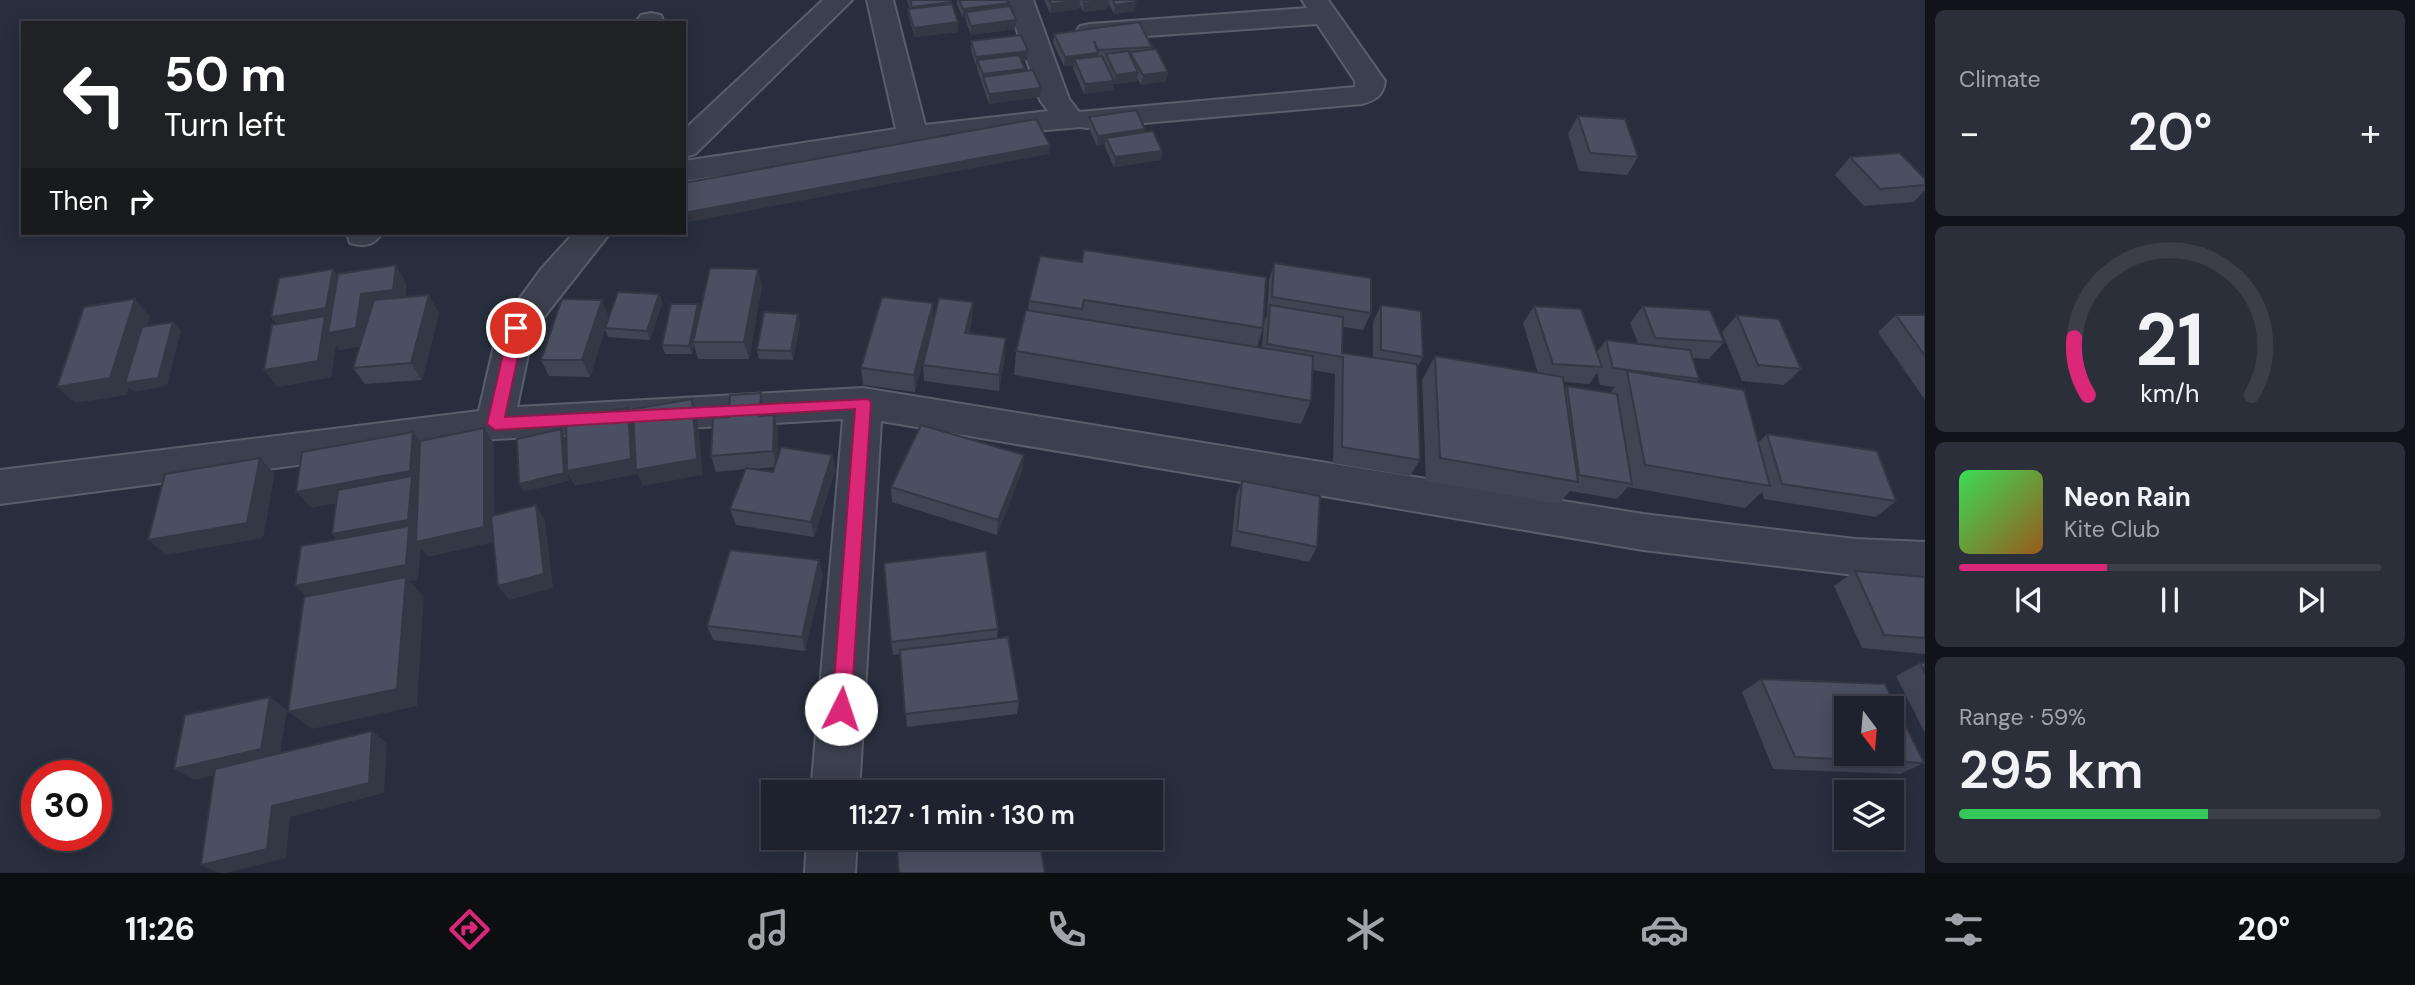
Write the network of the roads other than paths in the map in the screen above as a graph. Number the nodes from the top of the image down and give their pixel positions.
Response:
1 (1020, 0) edge
2 (832, 7) edge
3 (1320, 7) edge
4 (883, 11) edge
5 (1033, 36) junction
6 (1069, 120) junction
7 (913, 136) junction
8 (686, 144) edge
9 (686, 171) edge
10 (591, 235) edge
11 (863, 403) junction
12 (495, 424) junction
13 (0, 487) edge
14 (1925, 560) edge
15 (836, 780) edge
16 (831, 850) edge
17 (830, 873) edge

1 - 5 street
2 - 4 street
2 - 8 street
3 - 5 street
3 - 6 street
4 - 7 street
5 - 6 street
6 - 7 street
7 - 9 street
10 - 12 street
11 - 12 street
11 - 14 street
11 - 15 street
12 - 13 street
16 - 17 street

